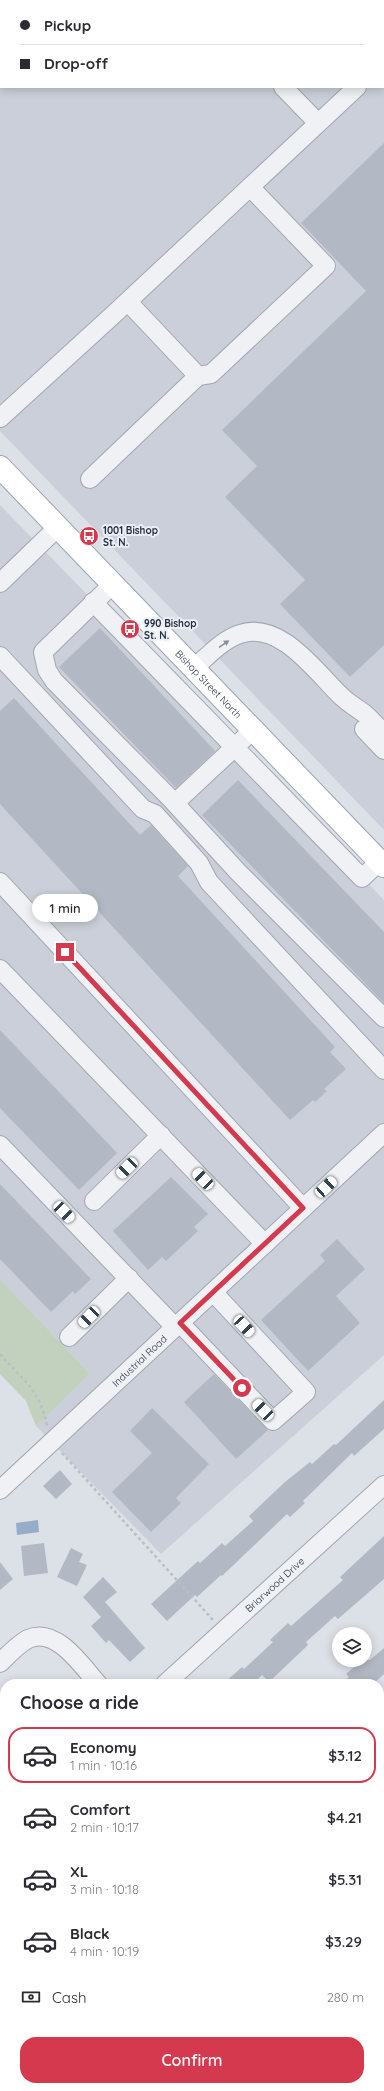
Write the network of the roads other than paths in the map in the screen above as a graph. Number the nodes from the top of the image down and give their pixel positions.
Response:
1 (284, 88) edge
2 (356, 88) edge
3 (318, 123) junction
4 (250, 187) junction
5 (128, 302) junction
6 (198, 376) junction
7 (0, 418) edge
8 (0, 467) edge
9 (90, 479) dead end
10 (58, 527) junction
11 (0, 584) edge
12 (112, 584) junction
13 (93, 602) junction
14 (0, 656) edge
15 (194, 668) junction
16 (342, 697) junction
17 (253, 730) junction
18 (384, 734) edge
19 (235, 748) junction
20 (384, 750) edge
21 (175, 803) junction
22 (382, 864) edge
23 (0, 882) edge
24 (0, 969) edge
25 (384, 1018) edge
26 (384, 1070) edge
27 (384, 1133) edge
28 (161, 1135) junction
29 (0, 1145) edge
30 (94, 1201) dead end
31 (303, 1208) junction
32 (265, 1244) junction
33 (128, 1278) junction
34 (213, 1292) junction
35 (177, 1325) junction
36 (69, 1337) dead end
37 (384, 1485) edge
38 (0, 1490) edge
39 (0, 1663) edge
40 (93, 1679) edge
41 (171, 1679) edge

1 - 3 street
2 - 3 street
3 - 4 street
4 - 5 street
4 - 6 street
5 - 6 street
5 - 7 street
6 - 9 street
8 - 10 main road, Bishop Street North
10 - 11 street
10 - 12 main road, Bishop Street North
12 - 13 street
12 - 15 main road, Bishop Street North
13 - 19 street
13 - 21 street
14 - 26 street
15 -> 16 street
15 - 17 main road, Bishop Street North
16 - 18 street
16 - 20 street
17 - 19 street
17 - 22 main road, Bishop Street North
19 - 21 street
19 - 22 street
21 - 25 street
23 - 31 street
24 - 28 street
27 - 31 street, Industrial Road
28 - 30 street
28 - 32 street
29 - 33 street
31 - 32 street, Industrial Road
32 - 34 street, Industrial Road
33 - 35 street
33 - 36 street
34 - 35 street, Industrial Road
34 - 35 street
35 - 38 street, Industrial Road
37 - 41 street, Briarwood Drive
39 - 40 street

